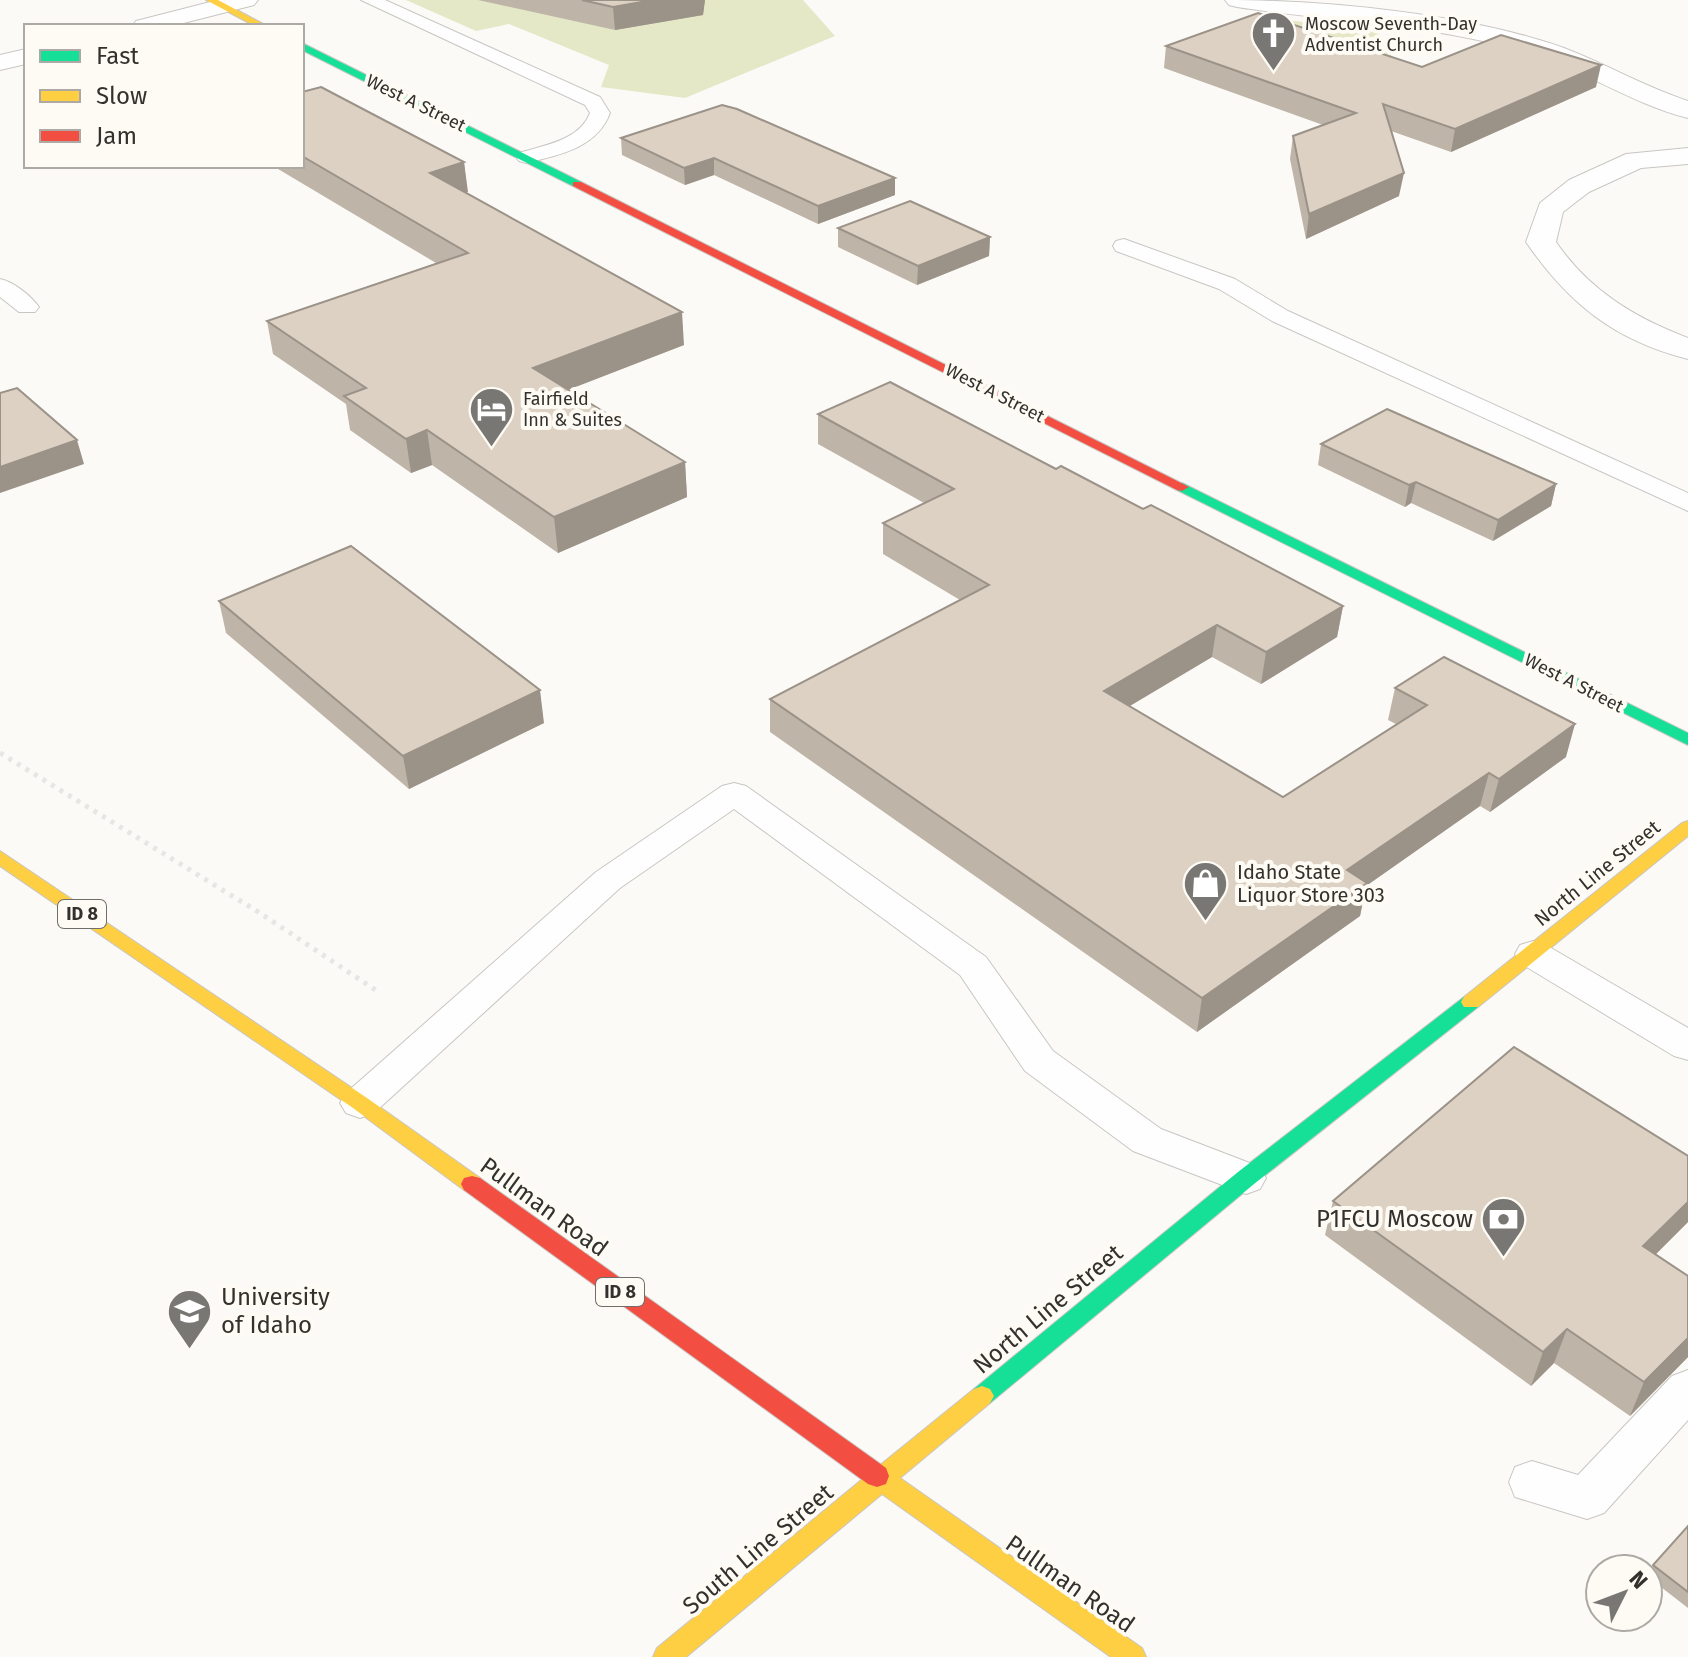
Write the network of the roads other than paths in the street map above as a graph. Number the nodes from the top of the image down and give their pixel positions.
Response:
1 (370, 0) edge
2 (1237, 0) edge
3 (226, 2) edge
4 (151, 24) edge
5 (259, 24) edge
6 (304, 47) edge
7 (24, 57) edge
8 (0, 63) edge
9 (1649, 98) junction
10 (1688, 110) edge
11 (1688, 156) edge
12 (526, 157) junction
13 (1636, 160) junction
14 (1124, 246) dead end
15 (0, 286) edge
16 (27, 307) dead end
17 (1688, 349) edge
18 (1688, 503) edge
19 (1688, 740) edge
20 (1688, 827) edge
21 (0, 857) edge
22 (1660, 872) dead end
23 (1564, 928) junction
24 (1533, 954) junction
25 (1688, 1046) edge
26 (360, 1103) junction
27 (1246, 1178) junction
28 (1688, 1389) edge
29 (881, 1479) junction
30 (1532, 1482) dead end
31 (666, 1657) edge
32 (1133, 1657) edge

1 - 12 lane
2 - 9 street
3 - 4 street
3 - 5 street
6 - 12 street, West A Street
7 - 8 street
9 - 10 street
9 - 13 street
11 - 13 street
12 - 19 street, West A Street
13 - 17 street
14 - 18 lane
15 - 16 lane
20 - 23 street, North Line Street
21 - 26 street, Pullman Road / ID 8
22 - 23 street
23 - 24 street, North Line Street
24 - 25 lane
24 - 27 street, North Line Street
26 - 27 lane
26 - 29 street, Pullman Road / ID 8
27 - 29 street, North Line Street
28 - 30 lane
29 - 31 street, South Line Street
29 - 32 street, Pullman Road / ID 8

